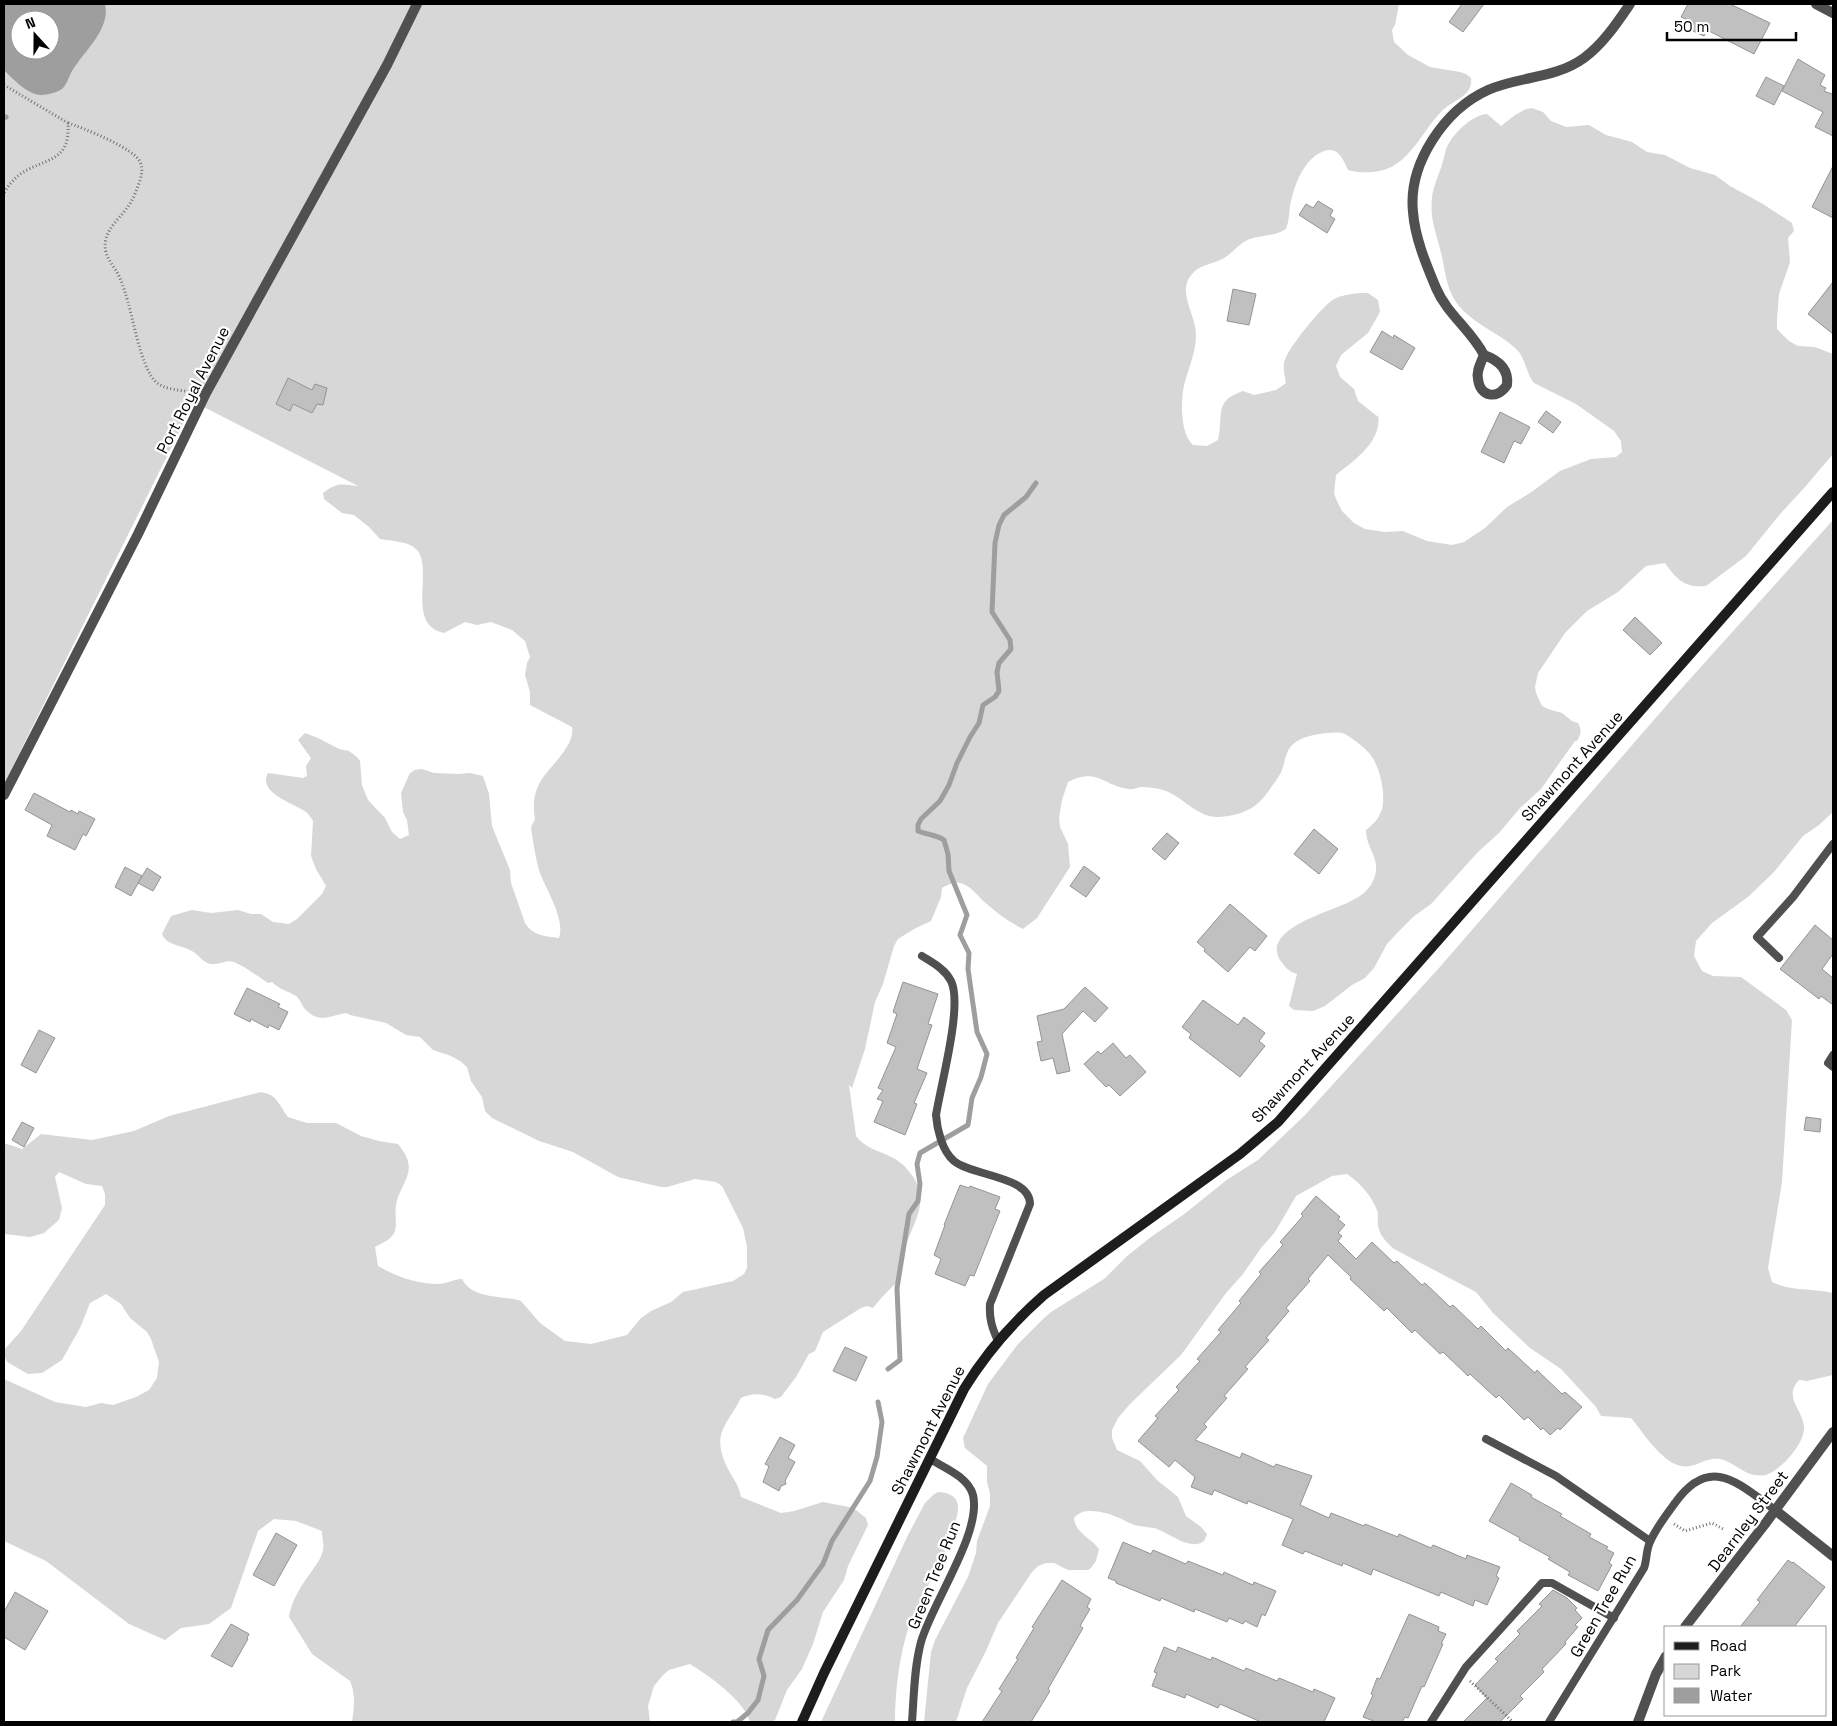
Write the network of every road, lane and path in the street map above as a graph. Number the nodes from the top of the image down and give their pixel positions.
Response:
1 (418, 4) edge
2 (1630, 4) edge
3 (1816, 4) edge
4 (1833, 13) edge
5 (4, 85) edge
6 (68, 122) junction
7 (4, 194) edge
8 (1484, 355) dead end
9 (204, 396) junction
10 (1833, 492) edge
11 (4, 795) edge
12 (1833, 844) edge
13 (922, 956) dead end
14 (1779, 958) dead end
15 (1833, 1056) edge
16 (1833, 1067) edge
17 (998, 1341) junction
18 (1833, 1432) edge
19 (1486, 1439) dead end
20 (930, 1459) junction
21 (1775, 1510) junction
22 (1673, 1524) dead end
23 (1723, 1529) dead end
24 (1650, 1541) junction
25 (1833, 1556) edge
26 (1614, 1618) junction
27 (1687, 1626) edge
28 (1664, 1660) edge
29 (1461, 1673) junction
30 (802, 1722) edge
31 (912, 1722) edge
32 (1431, 1722) edge
33 (1513, 1722) edge
34 (1549, 1722) edge
35 (1638, 1722) edge

1 - 9 street, Port Royal Avenue
2 - 8 street
3 - 4 street
5 - 6 path
6 - 7 path
6 - 9 path
9 - 11 street, Port Royal Avenue
10 - 17 main road, Shawmont Avenue
12 - 14 lane
13 - 17 lane
15 - 16 lane
17 - 20 main road, Shawmont Avenue
18 - 21 street, Dearnley Street
19 - 24 lane
20 - 30 main road, Shawmont Avenue
20 - 31 lane, Green Tree Run
21 - 24 lane, Green Tree Run
21 - 25 street
21 - 27 street, Dearnley Street
22 - 23 path
24 - 26 lane, Green Tree Run
26 - 29 lane
26 - 34 lane, Green Tree Run
28 - 35 street
29 - 32 lane
29 - 33 path

